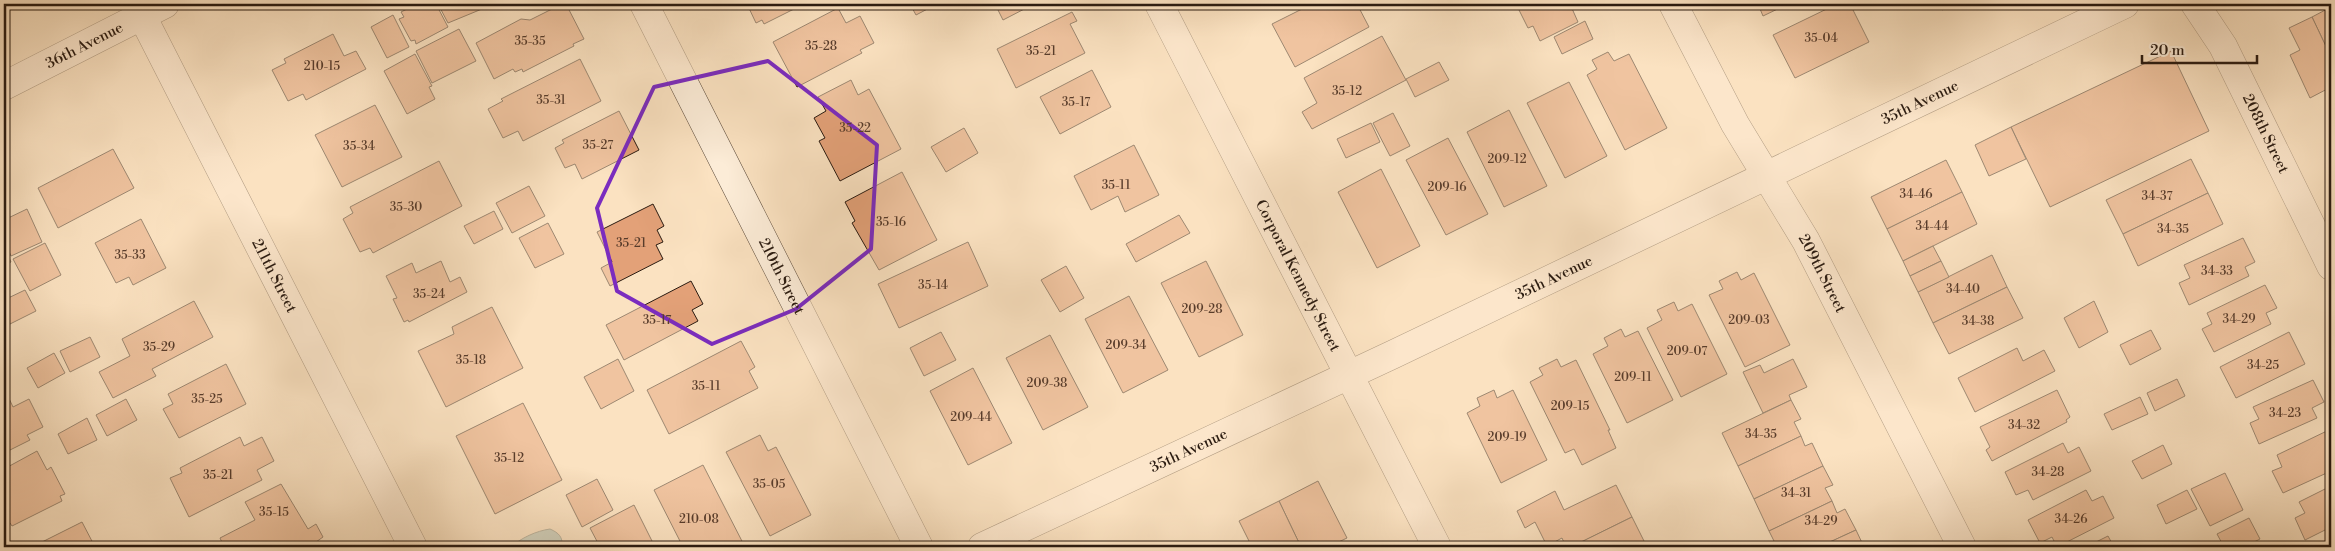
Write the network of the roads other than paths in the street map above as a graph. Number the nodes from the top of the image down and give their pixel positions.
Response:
1 (644, 4) edge
2 (1159, 4) edge
3 (1673, 4) edge
4 (2125, 4) edge
5 (2195, 4) edge
6 (148, 8) edge
7 (4, 86) edge
8 (1767, 176) junction
9 (2331, 266) edge
10 (1351, 375) junction
11 (413, 547) edge
12 (919, 547) edge
13 (982, 547) edge
14 (1438, 547) edge
15 (1962, 547) edge

1 - 12 street, 210th Street
2 - 10 street, Corporal Kennedy Street
3 - 8 street, 209th Street
4 - 8 street, 35th Avenue
5 - 9 street, 208th Street
6 - 7 street, 36th Avenue
6 - 11 street, 211th Street
8 - 10 street, 35th Avenue
8 - 15 street, 209th Street
10 - 13 street, 35th Avenue
10 - 14 street, Corporal Kennedy Street

